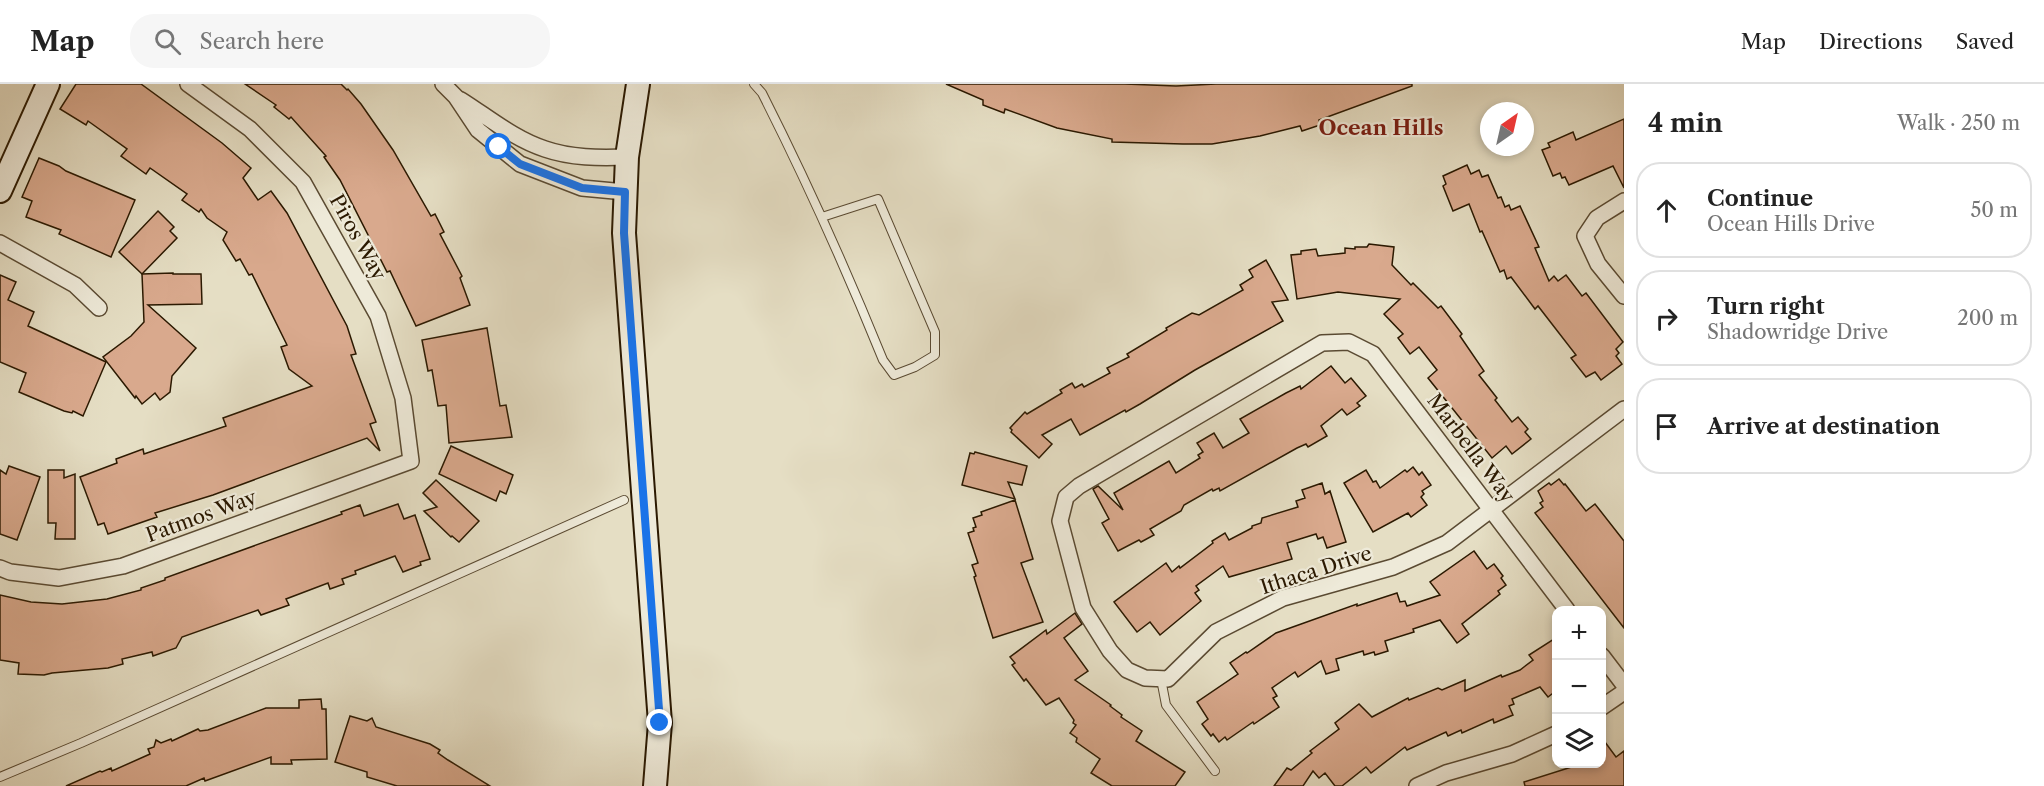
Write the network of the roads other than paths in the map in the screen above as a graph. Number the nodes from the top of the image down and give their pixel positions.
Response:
1 (48, 84) edge
2 (188, 84) edge
3 (443, 84) edge
4 (638, 84) edge
5 (754, 84) edge
6 (456, 97) junction
7 (527, 141) junction
8 (627, 157) junction
9 (520, 164) junction
10 (0, 191) edge
11 (625, 192) junction
12 (1624, 201) edge
13 (822, 217) junction
14 (0, 243) edge
15 (1624, 296) edge
16 (99, 308) dead end
17 (1624, 409) edge
18 (411, 461) joint
19 (624, 500) dead end
20 (1492, 511) junction
21 (0, 568) edge
22 (1564, 606) edge
23 (1605, 660) edge
24 (1161, 679) junction
25 (1624, 685) edge
26 (1624, 692) edge
27 (1606, 704) edge
28 (1552, 736) edge
29 (1215, 771) dead end
30 (0, 777) edge
31 (655, 786) edge
32 (1418, 786) edge

1 - 10 street
2 - 18 street, Piros Way
3 - 6 street
4 - 8 street
5 - 13 lane
6 - 7 street
6 - 9 street
7 - 8 street
7 - 9 street
8 - 11 street
9 - 11 street
11 - 31 street
12 - 15 street
13 - 13 lane
14 - 16 street
17 - 20 street, Ithaca Drive
18 - 21 street, Patmos Way
19 - 30 lane
20 - 22 street, Marbella Way
20 - 24 street, Ithaca Drive
20 - 24 street, Marbella Way
23 - 25 street
24 - 29 lane
26 - 27 street
28 - 32 street

